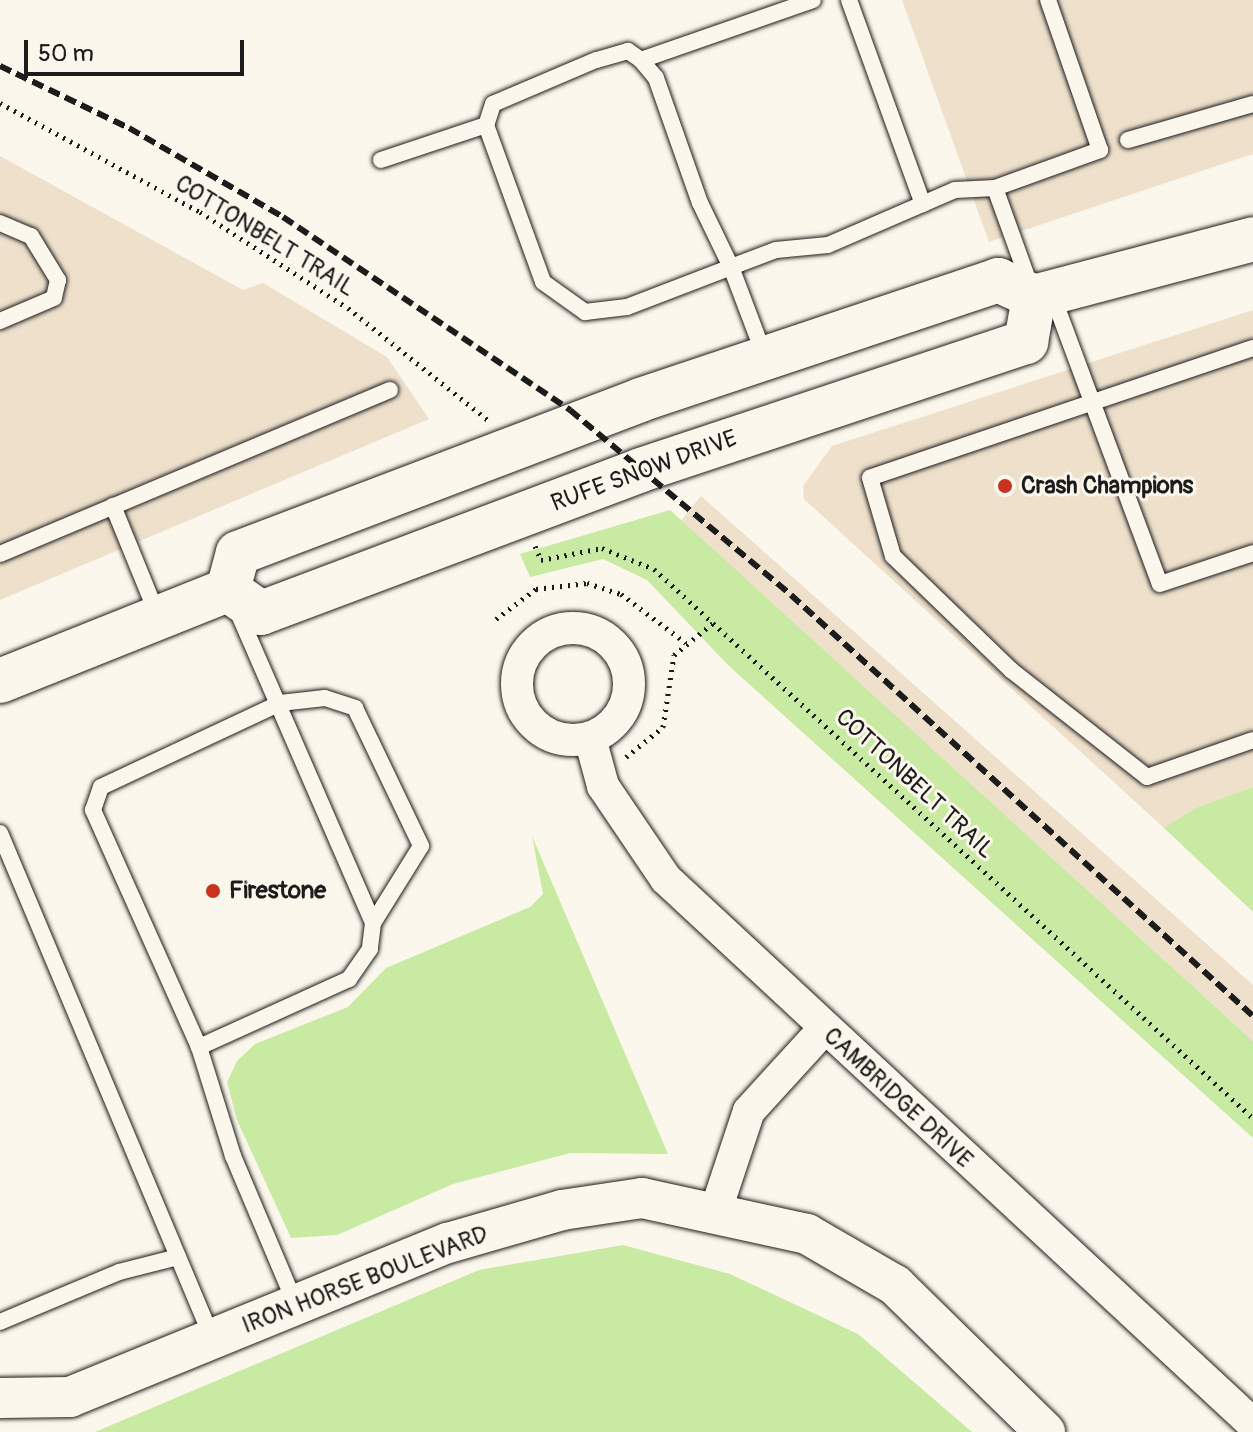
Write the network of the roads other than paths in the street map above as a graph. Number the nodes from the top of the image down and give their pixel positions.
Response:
1 (813, 0) edge
2 (849, 0) edge
3 (1048, 0) edge
4 (641, 60) junction
5 (1253, 104) edge
6 (486, 125) junction
7 (1128, 140) dead end
8 (381, 160) dead end
9 (995, 188) junction
10 (923, 204) junction
11 (4, 228) edge
12 (1251, 245) edge
13 (731, 267) junction
14 (1043, 295) junction
15 (0, 321) edge
16 (1253, 348) edge
17 (765, 358) junction
18 (390, 390) dead end
19 (1094, 402) junction
20 (113, 506) junction
21 (1253, 553) edge
22 (0, 554) edge
23 (228, 590) junction
24 (159, 618) junction
25 (0, 681) edge
26 (280, 703) junction
27 (590, 738) dead end
28 (1253, 740) edge
29 (0, 833) edge
30 (373, 923) junction
31 (823, 1030) junction
32 (199, 1047) junction
33 (716, 1210) junction
34 (178, 1257) junction
35 (296, 1306) junction
36 (0, 1322) edge
37 (213, 1340) junction
38 (0, 1398) edge
39 (1253, 1424) edge
40 (1045, 1432) edge

1 - 4 lane
2 - 10 lane
3 - 9 lane
4 - 6 lane
4 - 13 lane
5 - 7 lane
6 - 8 lane
6 - 13 lane
9 - 10 lane
9 - 14 lane
10 - 13 lane
11 - 15 lane
12 - 14 main road
13 - 17 lane
14 - 17 main road
14 - 19 lane
14 - 23 main road, RUFE SNOW DRIVE
16 - 19 lane
17 - 23 main road
18 - 20 lane
19 - 21 lane
19 - 28 lane
20 - 22 lane
20 - 24 lane
23 - 24 main road
23 - 26 lane
24 - 25 main road
26 - 30 lane
26 - 30 lane
26 - 32 lane
27 - 31 street, CAMBRIDGE DRIVE
29 - 34 lane
30 - 32 lane
31 - 33 street
31 - 39 street, CAMBRIDGE DRIVE
32 - 35 lane
33 - 35 street, IRON HORSE BOULEVARD
33 - 40 street, IRON HORSE BOULEVARD
34 - 36 lane
34 - 37 lane
35 - 37 street, IRON HORSE BOULEVARD
37 - 38 street, IRON HORSE BOULEVARD

